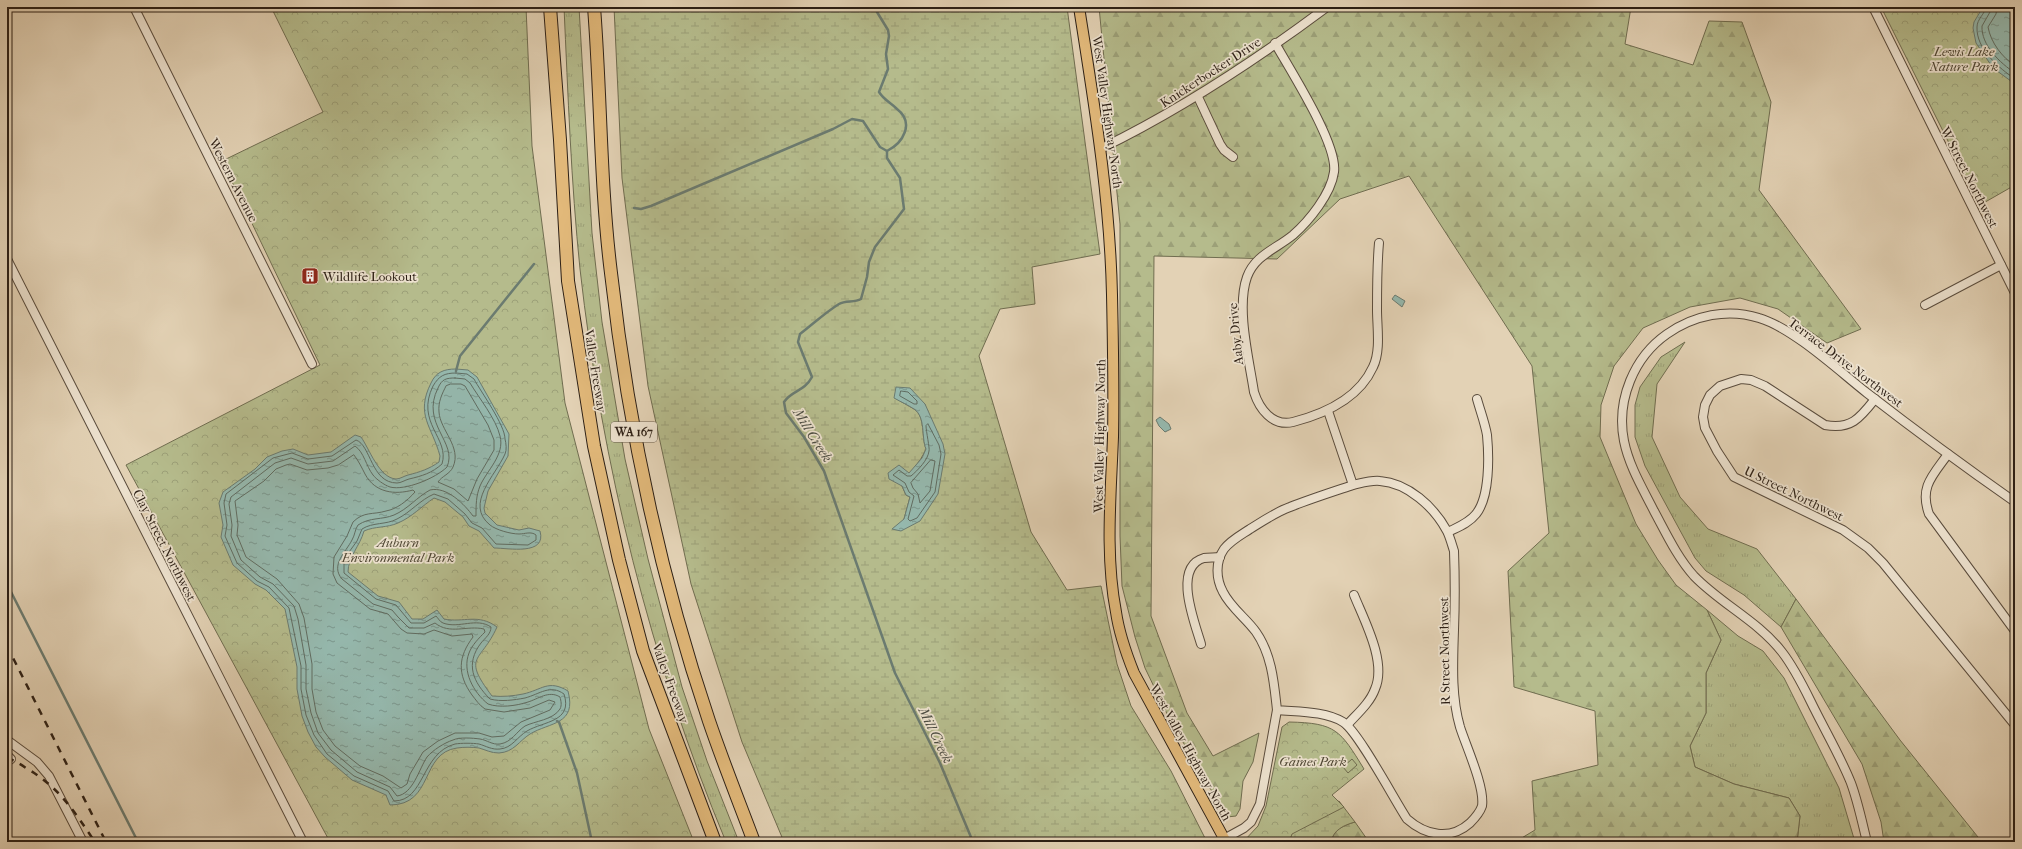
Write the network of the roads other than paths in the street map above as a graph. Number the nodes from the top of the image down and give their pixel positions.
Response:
1 (134, 7) edge
2 (550, 7) edge
3 (594, 7) edge
4 (1079, 7) edge
5 (1327, 7) edge
6 (1873, 7) edge
7 (1275, 43) junction
8 (1198, 97) junction
9 (1102, 148) junction
10 (1233, 157) dead end
11 (1379, 243) dead end
12 (7, 258) edge
13 (2001, 265) junction
14 (2015, 293) edge
15 (1925, 305) dead end
16 (312, 364) dead end
17 (1477, 399) dead end
18 (1875, 399) junction
19 (1328, 411) junction
20 (1948, 454) junction
21 (1353, 485) junction
22 (2015, 502) edge
23 (1448, 532) junction
24 (1220, 557) junction
25 (1354, 595) dead end
26 (2015, 631) edge
27 (1201, 644) dead end
28 (1278, 710) junction
29 (1347, 725) junction
30 (2015, 725) edge
31 (7, 740) edge
32 (1225, 840) edge
33 (83, 842) edge
34 (303, 842) edge
35 (714, 842) edge
36 (754, 842) edge
37 (1868, 842) edge

1 - 16 street, Western Avenue
2 - 35 highway, Valley Freeway / WA 167
3 - 36 highway, Valley Freeway / WA 167
4 - 9 main road, West Valley Highway North
5 - 7 street, Knickerbocker Drive
6 - 13 street, W Street Northwest
7 - 8 street, Knickerbocker Drive
7 - 19 street, Aaby Drive
8 - 9 street, Knickerbocker Drive
8 - 10 street
9 - 32 main road, West Valley Highway North
11 - 19 street, Aaby Drive
12 - 34 street, Clay Street Northwest
13 - 14 street, W Street Northwest
13 - 15 street
17 - 23 street
18 - 20 street, Terrace Drive Northwest
18 - 30 street, U Street Northwest
18 - 37 street, Terrace Drive Northwest
19 - 21 street
20 - 22 street, Terrace Drive Northwest
20 - 26 street
21 - 23 street, R Street Northwest
21 - 24 street, R Street Northwest
23 - 29 street, R Street Northwest
24 - 27 street
24 - 28 street
25 - 29 street
28 - 29 street
28 - 32 street
31 - 33 street

